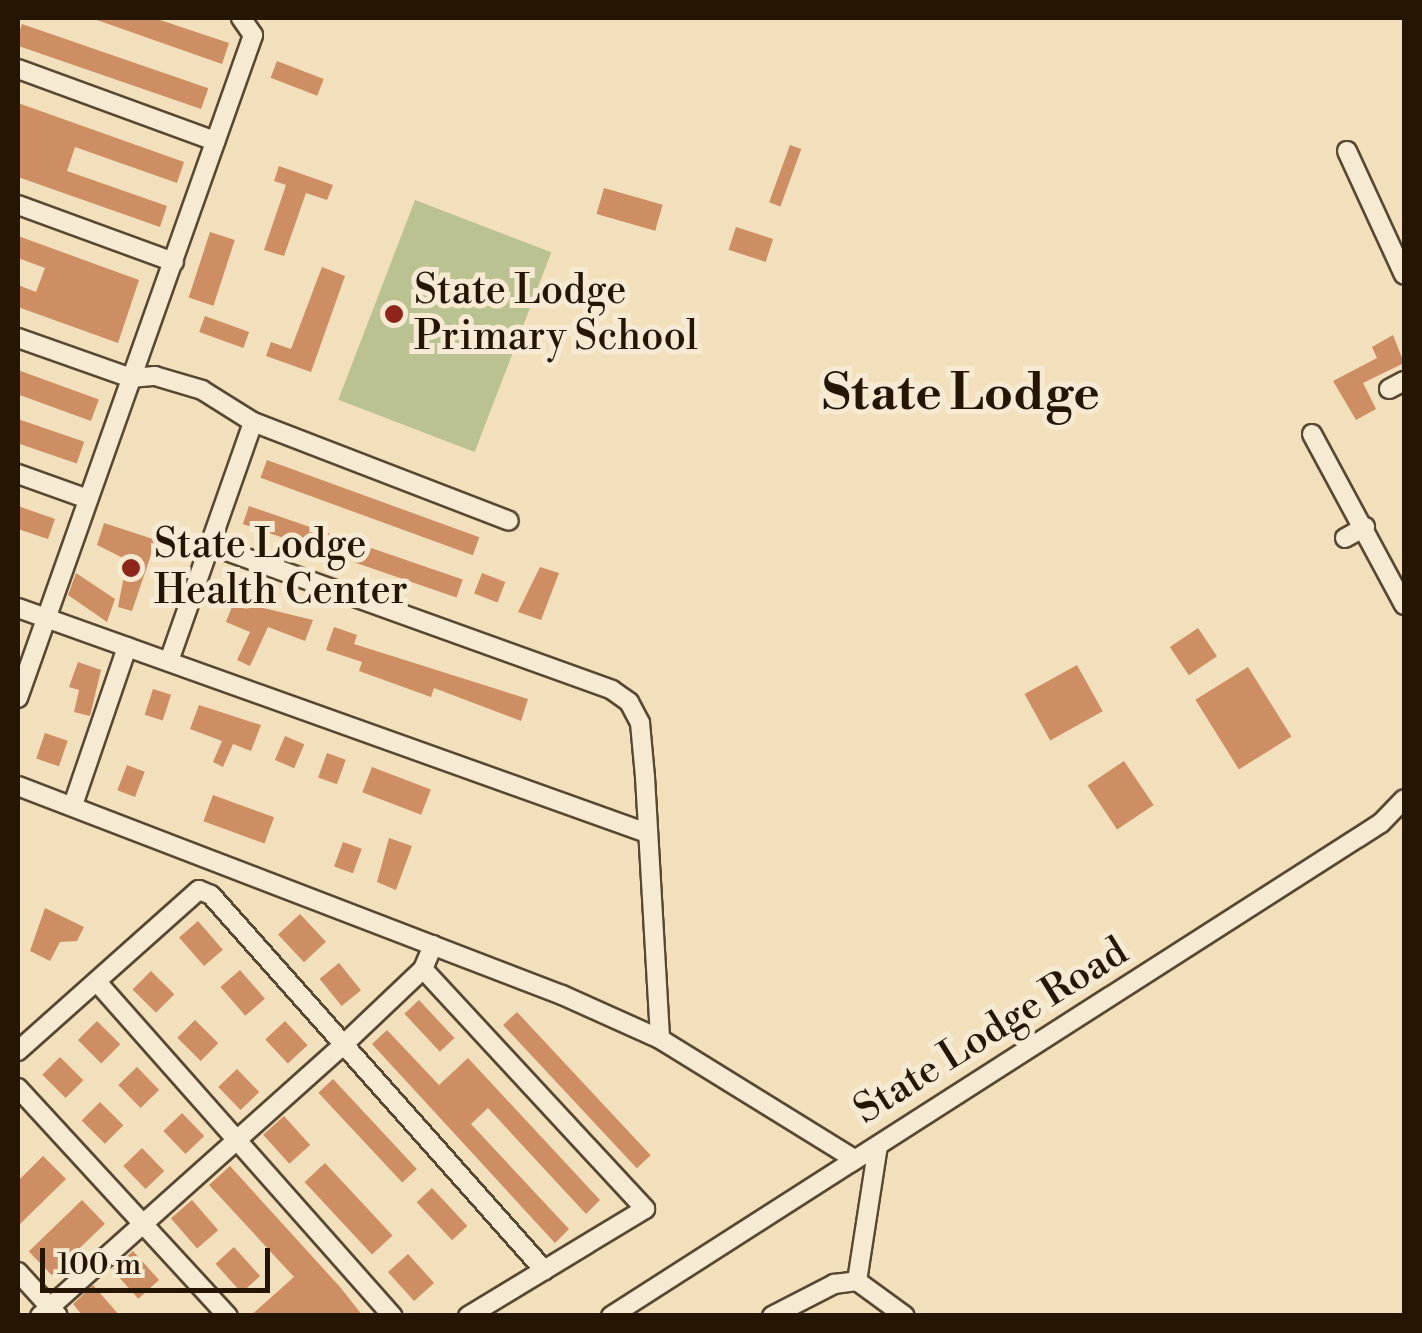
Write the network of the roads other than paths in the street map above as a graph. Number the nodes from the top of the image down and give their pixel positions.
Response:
1 (241, 18) edge
2 (18, 69) edge
3 (215, 141) junction
4 (1347, 152) dead end
5 (18, 205) edge
6 (174, 262) junction
7 (1404, 275) edge
8 (18, 338) edge
9 (131, 378) junction
10 (253, 422) junction
11 (1312, 434) dead end
12 (18, 474) edge
13 (88, 499) junction
14 (509, 521) dead end
15 (1365, 527) junction
16 (1345, 538) dead end
17 (210, 545) junction
18 (1404, 605) edge
19 (18, 608) edge
20 (44, 617) junction
21 (127, 647) junction
22 (169, 661) junction
23 (18, 698) edge
24 (18, 786) edge
25 (73, 804) junction
26 (1399, 806) edge
27 (1404, 829) edge
28 (648, 833) junction
29 (432, 944) junction
30 (423, 969) junction
31 (97, 982) junction
32 (660, 1040) junction
33 (342, 1046) junction
34 (18, 1051) edge
35 (18, 1088) edge
36 (239, 1142) junction
37 (878, 1146) junction
38 (854, 1159) junction
39 (144, 1226) junction
40 (544, 1270) junction
41 (18, 1272) edge
42 (858, 1280) junction
43 (50, 1312) edge
44 (228, 1316) edge
45 (393, 1316) edge
46 (468, 1316) edge
47 (610, 1316) edge
48 (772, 1316) edge
49 (905, 1316) edge

1 - 3 street
2 - 3 street
3 - 6 street
4 - 7 street
5 - 6 street
6 - 9 street
8 - 9 street
9 - 10 street
9 - 13 street
10 - 14 street
10 - 17 street
11 - 15 street
12 - 13 street
13 - 20 street
15 - 16 street
15 - 18 street
17 - 22 street
17 - 28 street
19 - 20 street
20 - 21 street
20 - 23 street
21 - 22 street
21 - 25 street
22 - 28 street
24 - 25 street
25 - 29 street
26 - 27 street
26 - 37 street, State Lodge Road
28 - 32 street
29 - 30 street
29 - 32 street
30 - 33 street
30 - 40 street
31 - 33 street
31 - 34 street
31 - 36 street
32 - 38 street
33 - 36 street
33 - 40 street
35 - 39 street
36 - 39 street
36 - 45 street
37 - 38 street, State Lodge Road
37 - 42 street
38 - 47 street, State Lodge Road
39 - 43 street
39 - 44 street
40 - 46 street
41 - 43 street
42 - 48 street
42 - 49 street

